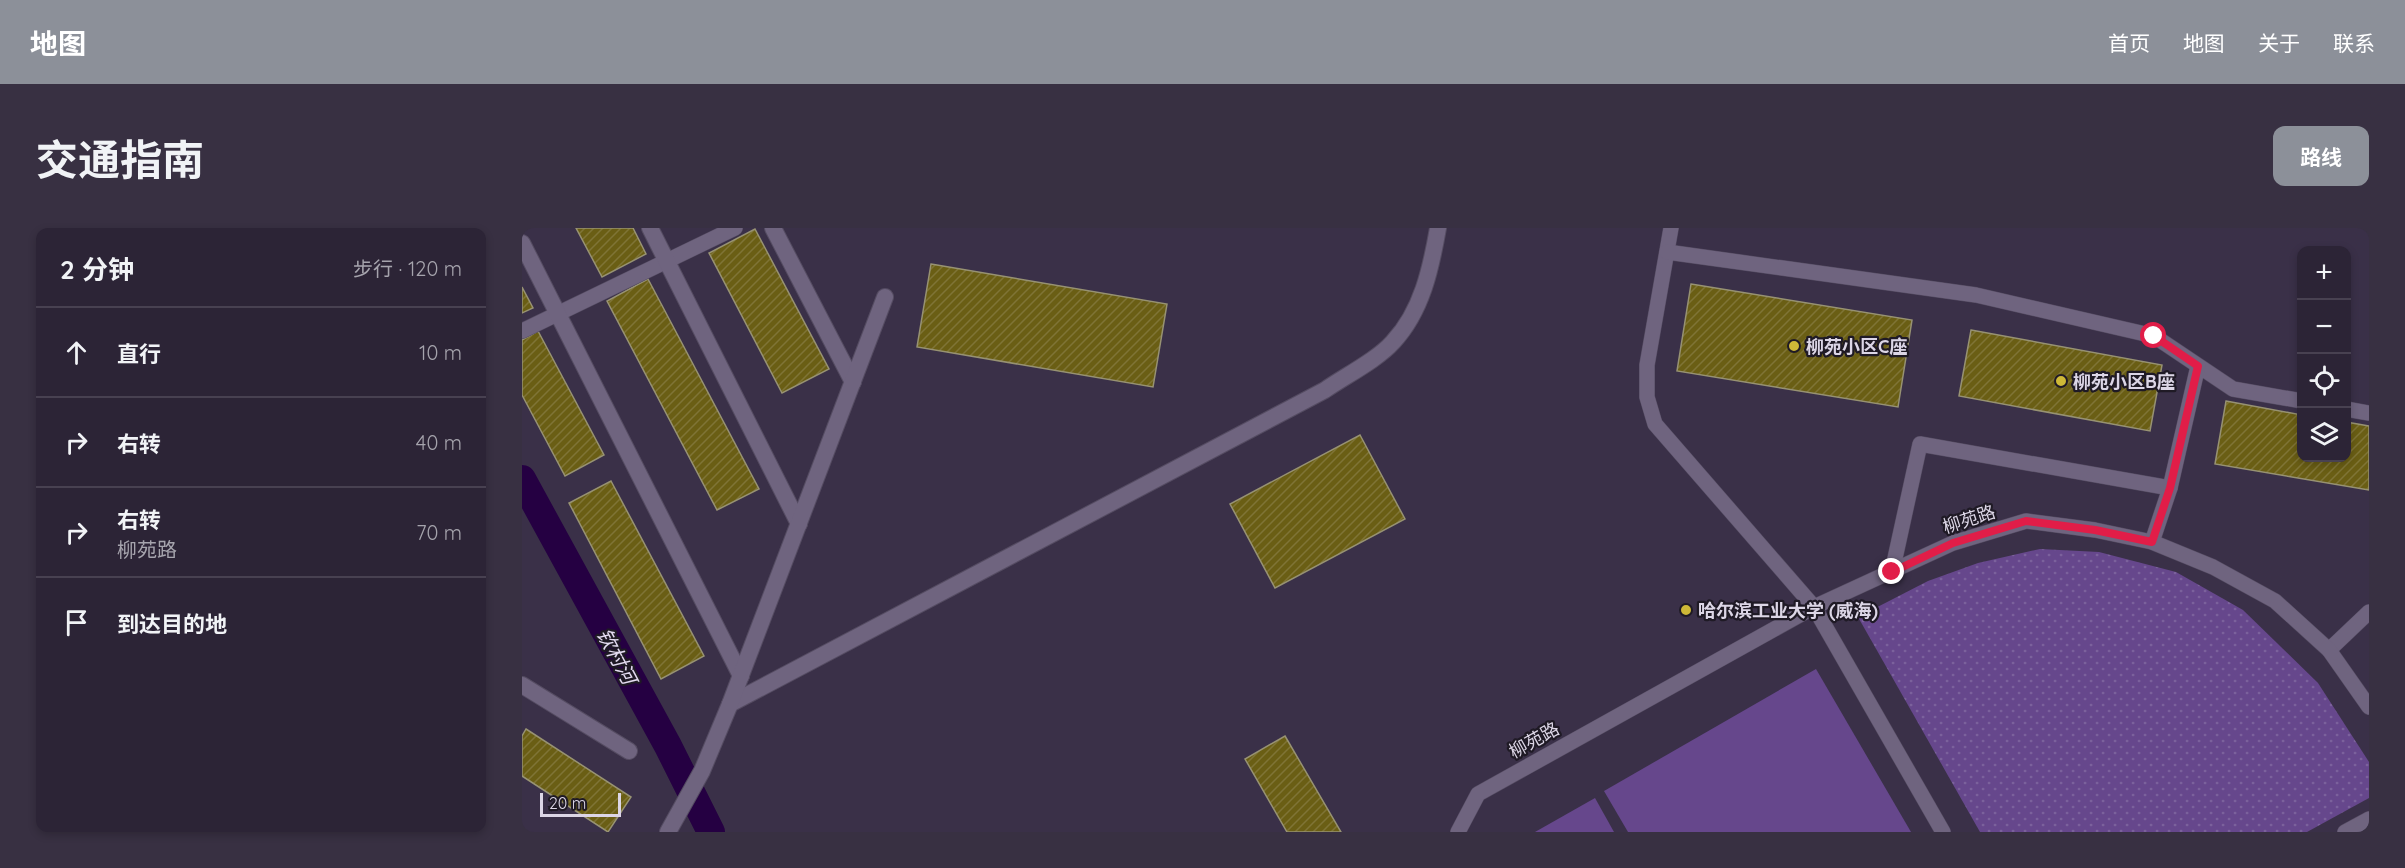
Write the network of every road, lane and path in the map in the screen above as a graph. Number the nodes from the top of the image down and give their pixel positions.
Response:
1 (650, 228) edge
2 (735, 228) edge
3 (773, 228) edge
4 (1438, 228) edge
5 (1671, 228) edge
6 (522, 243) edge
7 (1667, 252) junction
8 (667, 261) junction
9 (885, 297) dead end
10 (558, 314) junction
11 (522, 331) edge
12 (2198, 366) junction
13 (853, 382) junction
14 (2297, 400) edge
15 (2351, 410) edge
16 (2369, 412) edge
17 (2170, 488) junction
18 (799, 524) junction
19 (2152, 542) junction
20 (1892, 572) junction
21 (1814, 608) junction
22 (2369, 612) edge
23 (2330, 650) junction
24 (741, 676) junction
25 (522, 686) edge
26 (730, 704) junction
27 (2369, 707) edge
28 (629, 751) dead end
29 (2369, 819) edge
30 (668, 832) edge
31 (1458, 832) edge
32 (1943, 832) edge
33 (2345, 832) edge

1 - 8 street
2 - 8 lane
3 - 13 street
4 - 26 street
5 - 7 lane
6 - 10 street
7 - 12 lane
7 - 21 lane
8 - 10 lane
8 - 18 street
9 - 13 street
10 - 11 lane
10 - 24 street
12 - 14 lane
12 - 17 lane
13 - 18 street
15 - 16 lane
17 - 19 lane
17 - 20 lane
18 - 24 street
19 - 20 lane, 柳苑路
19 - 23 lane, 柳苑路
20 - 21 lane, 柳苑路
21 - 31 lane, 柳苑路
21 - 32 lane
22 - 23 lane
23 - 27 lane, 柳苑路
24 - 26 street
25 - 28 street
26 - 30 street
29 - 33 lane

